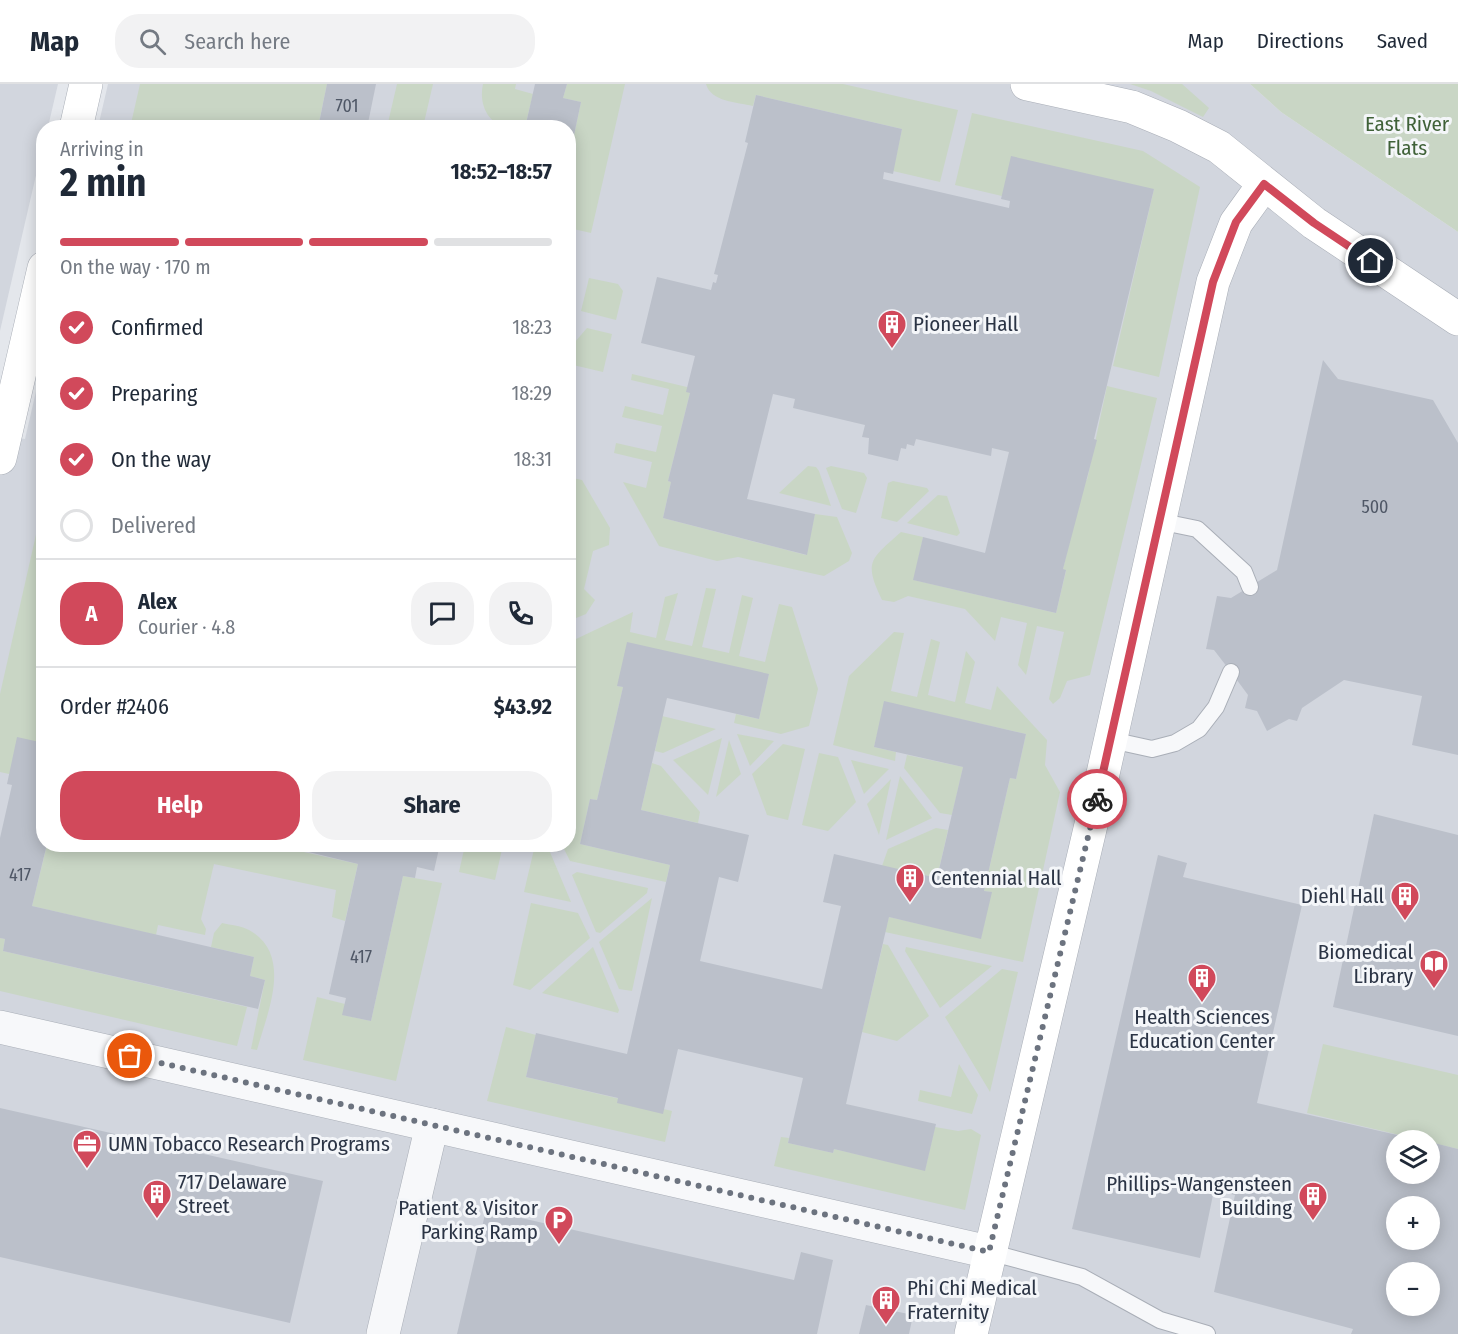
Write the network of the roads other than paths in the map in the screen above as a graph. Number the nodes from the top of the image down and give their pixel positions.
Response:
1 (86, 84) edge
2 (1027, 84) edge
3 (78, 120) edge
4 (1264, 184) junction
5 (36, 298) edge
6 (1458, 319) edge
7 (4, 419) edge
8 (0, 458) edge
9 (1158, 522) junction
10 (1250, 587) dead end
11 (1231, 672) dead end
12 (1111, 740) junction
13 (0, 1027) edge
14 (432, 1125) junction
15 (989, 1252) junction
16 (383, 1334) edge
17 (971, 1334) edge
18 (1207, 1334) edge

1 - 3 street
2 - 4 street
4 - 6 street
4 - 9 street
5 - 7 street
7 - 8 street
9 - 10 lane
9 - 12 street
11 - 12 lane
12 - 15 street
13 - 14 street
14 - 15 street
14 - 16 street
15 - 17 street
15 - 18 lane

